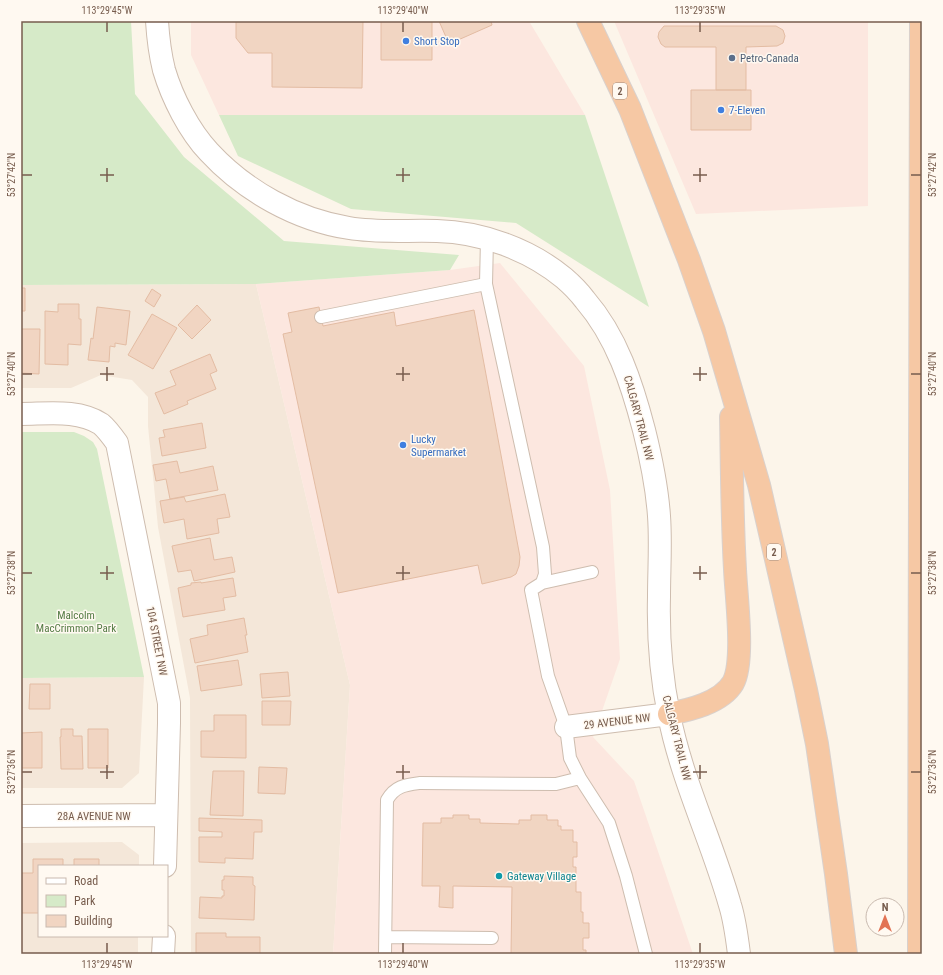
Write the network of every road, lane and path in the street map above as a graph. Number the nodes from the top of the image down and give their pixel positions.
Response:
1 (156, 21) edge
2 (588, 21) edge
3 (921, 21) edge
4 (487, 239) junction
5 (486, 284) junction
6 (321, 317) dead end
7 (730, 386) junction
8 (21, 414) edge
9 (592, 572) dead end
10 (542, 583) junction
11 (669, 714) junction
12 (566, 727) junction
13 (580, 778) junction
14 (166, 815) junction
15 (21, 816) edge
16 (165, 865) edge
17 (386, 936) junction
18 (164, 937) edge
19 (492, 938) dead end
20 (163, 954) edge
21 (385, 954) edge
22 (646, 954) edge
23 (739, 954) edge
24 (846, 954) edge
25 (919, 954) edge

1 - 4 street, CALGARY TRAIL NW
2 - 7 highway, 2
3 - 25 highway
4 - 5 lane
4 - 11 street, CALGARY TRAIL NW
5 - 6 lane
5 - 10 lane
7 - 11 highway
7 - 24 highway, 2
8 - 14 street, 104 STREET NW
9 - 10 lane
10 - 12 lane
11 - 12 street, 29 AVENUE NW
11 - 23 street, CALGARY TRAIL NW
12 - 13 lane
13 - 17 lane
13 - 22 lane
14 - 15 street, 28A AVENUE NW
14 - 16 street, 104 STREET NW
17 - 19 lane
17 - 21 lane
18 - 20 street

